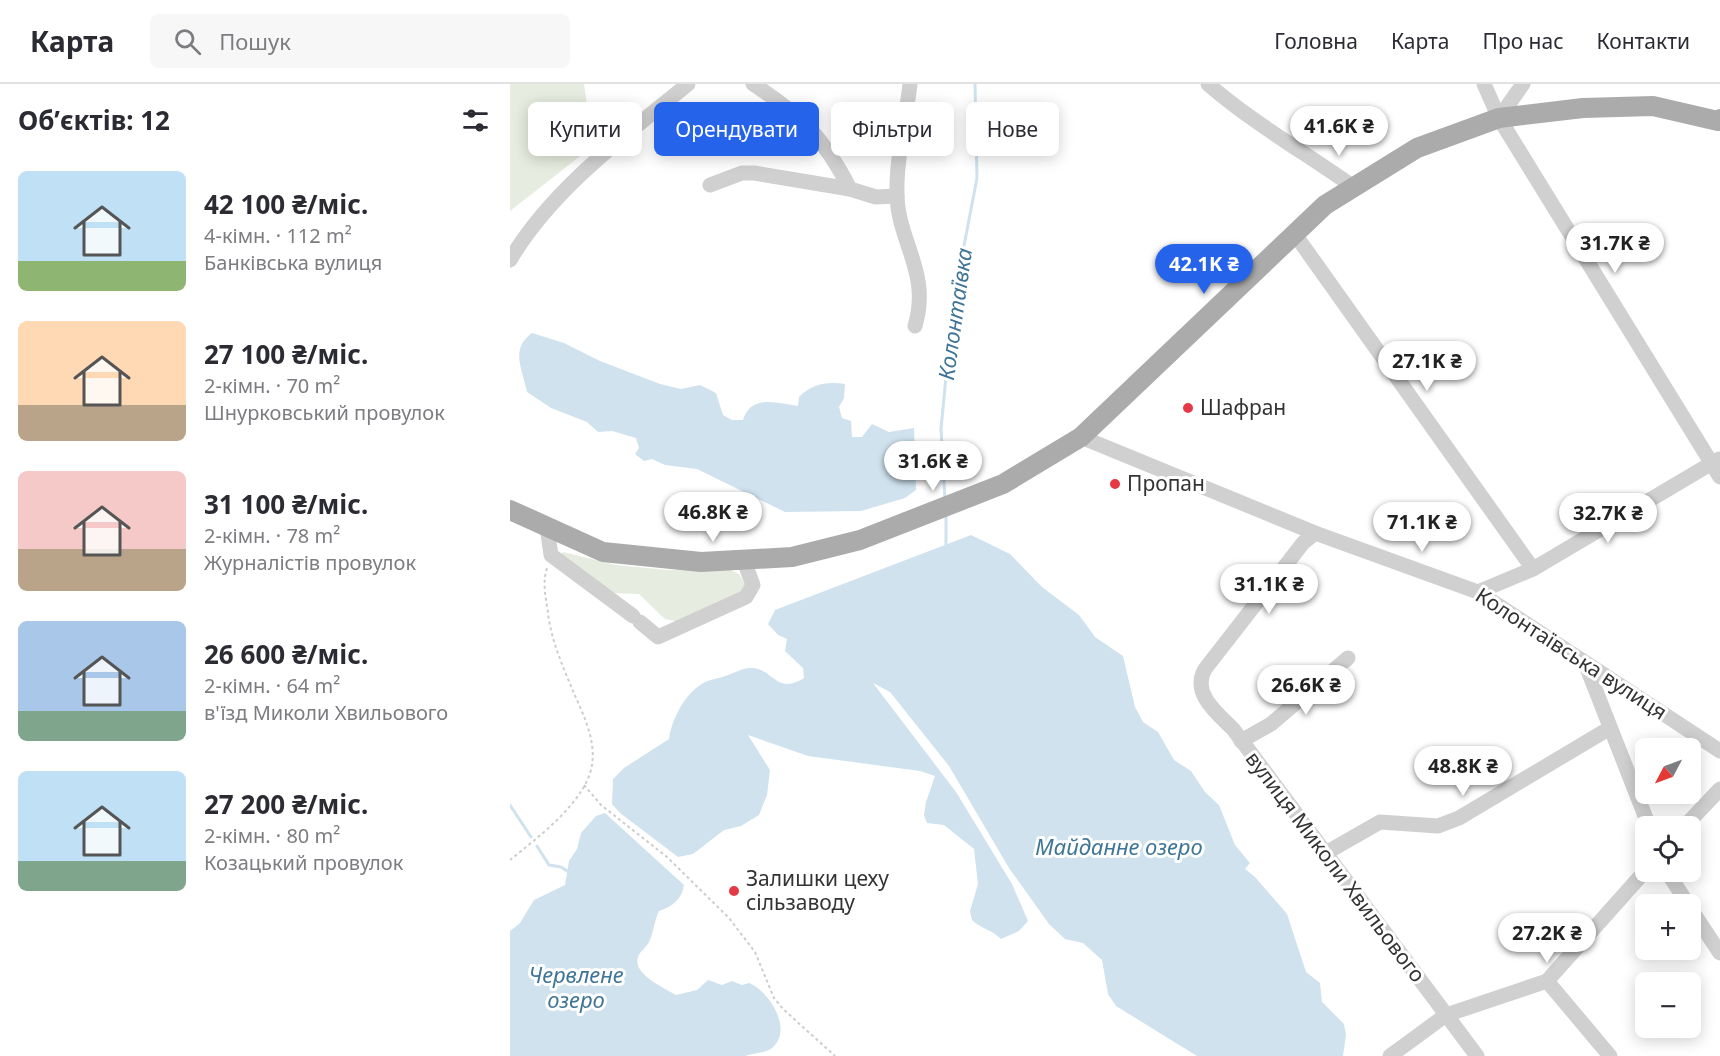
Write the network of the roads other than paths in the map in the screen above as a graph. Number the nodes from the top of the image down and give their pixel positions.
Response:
1 (688, 84) edge
2 (753, 84) edge
3 (910, 84) edge
4 (1209, 84) edge
5 (1484, 84) edge
6 (1523, 84) edge
7 (1499, 118) junction
8 (1719, 121) edge
9 (710, 185) dead end
10 (1352, 186) junction
11 (850, 189) junction
12 (897, 196) junction
13 (1294, 233) junction
14 (510, 260) edge
15 (915, 326) dead end
16 (1081, 437) junction
17 (1716, 460) edge
18 (1720, 477) edge
19 (510, 510) edge
20 (547, 527) junction
21 (1315, 533) junction
22 (744, 561) junction
23 (1533, 569) junction
24 (1478, 592) junction
25 (1348, 658) dead end
26 (1585, 663) junction
27 (1610, 728) junction
28 (1241, 741) junction
29 (1720, 751) edge
30 (1720, 789) edge
31 (1645, 816) edge
32 (1694, 816) edge
33 (1324, 854) junction
34 (1635, 882) edge
35 (1701, 924) edge
36 (1720, 953) edge
37 (1547, 981) junction
38 (1446, 1016) junction
39 (1390, 1056) edge
40 (1477, 1056) edge
41 (1610, 1056) edge

1 - 14 street
2 - 11 street
3 - 12 street
4 - 10 street
5 - 7 street
6 - 7 street
7 - 8 main road
7 - 10 main road
7 - 17 street
9 - 11 street
10 - 13 main road
11 - 12 street
12 - 15 street
13 - 16 main road
13 - 23 street
16 - 21 street, Колонтаївська вулиця
16 - 22 main road
17 - 18 street
17 - 23 street
19 - 20 main road
20 - 22 main road
20 - 22 street
21 - 24 street, Колонтаївська вулиця
21 - 28 street, вулиця Миколи Хвильового
23 - 24 street
24 - 26 street, Колонтаївська вулиця
25 - 28 street
26 - 27 street
26 - 29 street, Колонтаївська вулиця
27 - 31 street
27 - 33 street
28 - 33 street, вулиця Миколи Хвильового
30 - 32 street
33 - 38 street, вулиця Миколи Хвильового
34 - 37 street
35 - 36 street
37 - 38 street
37 - 41 street
38 - 39 street
38 - 40 street, вулиця Миколи Хвильового

